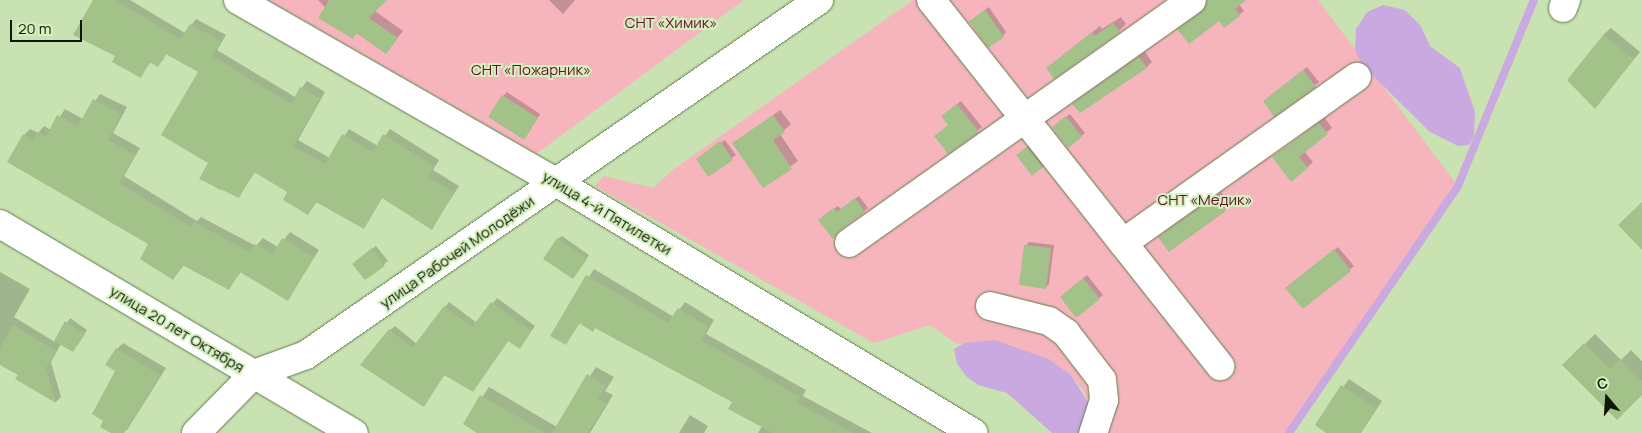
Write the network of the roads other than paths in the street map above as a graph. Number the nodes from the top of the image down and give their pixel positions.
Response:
1 (238, 0) edge
2 (819, 0) edge
3 (930, 0) edge
4 (1192, 0) edge
5 (1357, 77) dead end
6 (1024, 119) junction
7 (556, 182) junction
8 (0, 224) edge
9 (849, 243) dead end
10 (1123, 243) junction
11 (990, 306) dead end
12 (1220, 366) dead end
13 (254, 374) junction
14 (196, 433) edge
15 (354, 433) edge
16 (973, 433) edge
17 (1093, 433) edge

1 - 7 street, улица 4-й Пятилетки
2 - 7 street, улица Рабочей Молодёжи
3 - 6 street
4 - 6 street
5 - 10 street
6 - 9 street
6 - 10 street
7 - 13 street, улица Рабочей Молодёжи
7 - 16 street, улица 4-й Пятилетки
8 - 13 street, улица 20 лет Октября
10 - 12 street
11 - 17 street
13 - 14 street, улица Рабочей Молодёжи
13 - 15 street, улица 20 лет Октября

